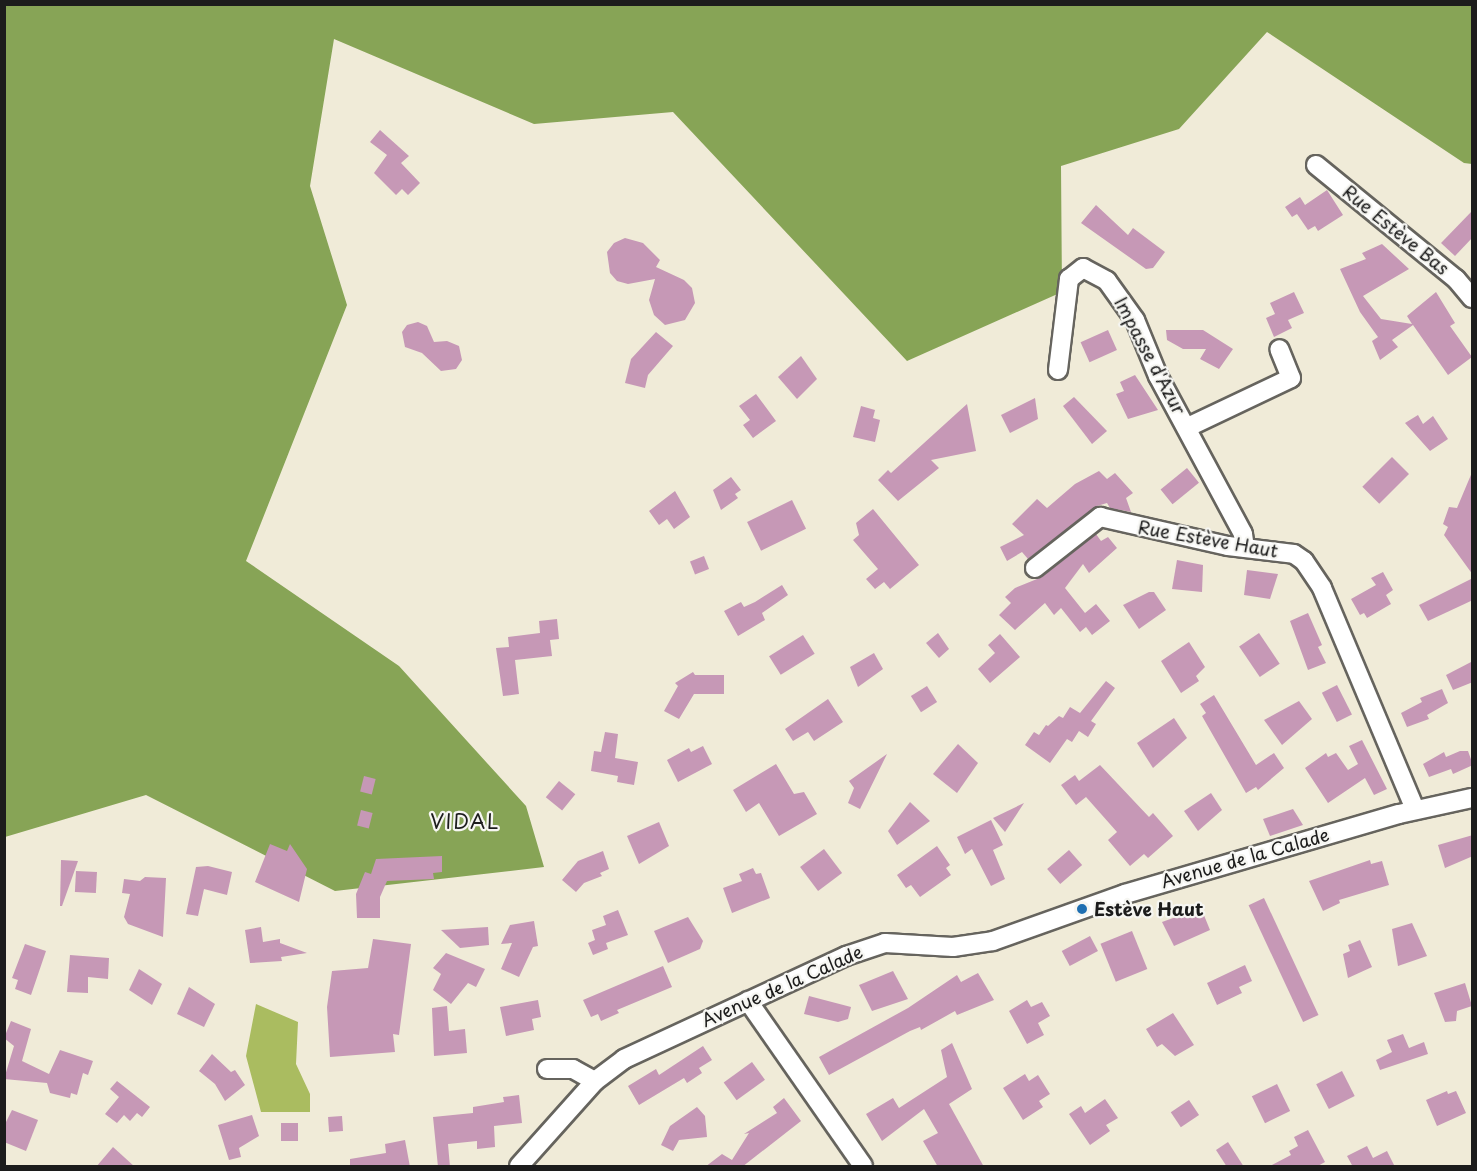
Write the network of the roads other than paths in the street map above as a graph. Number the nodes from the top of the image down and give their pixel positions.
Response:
1 (1316, 165) dead end
2 (1473, 298) edge
3 (1279, 349) dead end
4 (1058, 370) dead end
5 (1188, 427) junction
6 (1245, 548) junction
7 (1035, 568) dead end
8 (1473, 798) edge
9 (1415, 809) junction
10 (748, 1001) junction
11 (547, 1069) dead end
12 (595, 1081) junction
13 (519, 1167) edge
14 (863, 1167) edge

1 - 2 street, Rue Estève Bas
3 - 5 street, Impasse d'Azur
4 - 5 street, Impasse d'Azur
5 - 6 street, Impasse d'Azur
6 - 7 street, Rue Estève Haut
6 - 9 street, Rue Estève Haut
8 - 9 street, Avenue de la Calade
9 - 10 street, Avenue de la Calade
10 - 12 street, Avenue de la Calade
10 - 14 street
11 - 12 street
12 - 13 street, Avenue de la Calade

